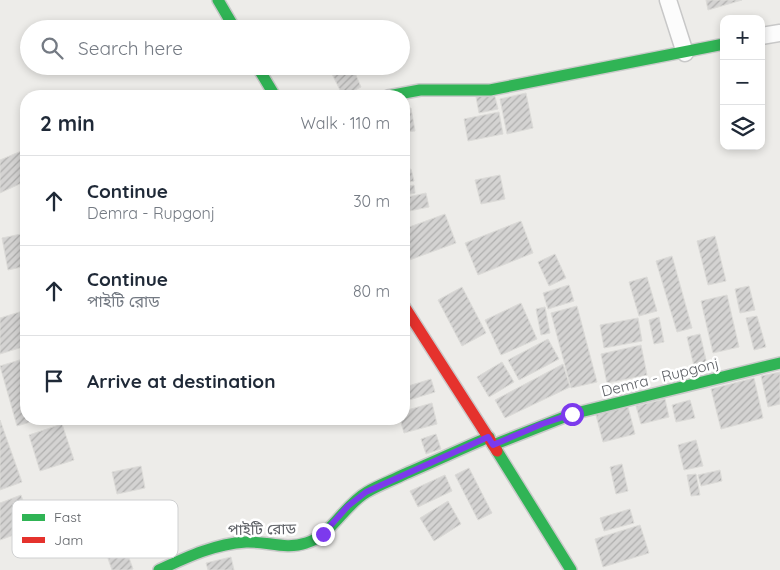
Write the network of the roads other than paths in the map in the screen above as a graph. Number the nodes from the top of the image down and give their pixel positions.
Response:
1 (218, 0) edge
2 (668, 0) edge
3 (230, 20) edge
4 (780, 33) edge
5 (765, 35) edge
6 (720, 45) edge
7 (685, 53) junction
8 (262, 75) edge
9 (271, 90) edge
10 (410, 92) edge
11 (410, 315) edge
12 (780, 363) edge
13 (491, 441) junction
14 (159, 570) edge
15 (570, 570) edge

1 - 3 street
2 - 7 street
4 - 5 street
6 - 7 street
7 - 10 street
8 - 9 street
11 - 13 street
12 - 13 street, Demra - Rupgonj
13 - 14 street, পাইটি রোড
13 - 15 street

